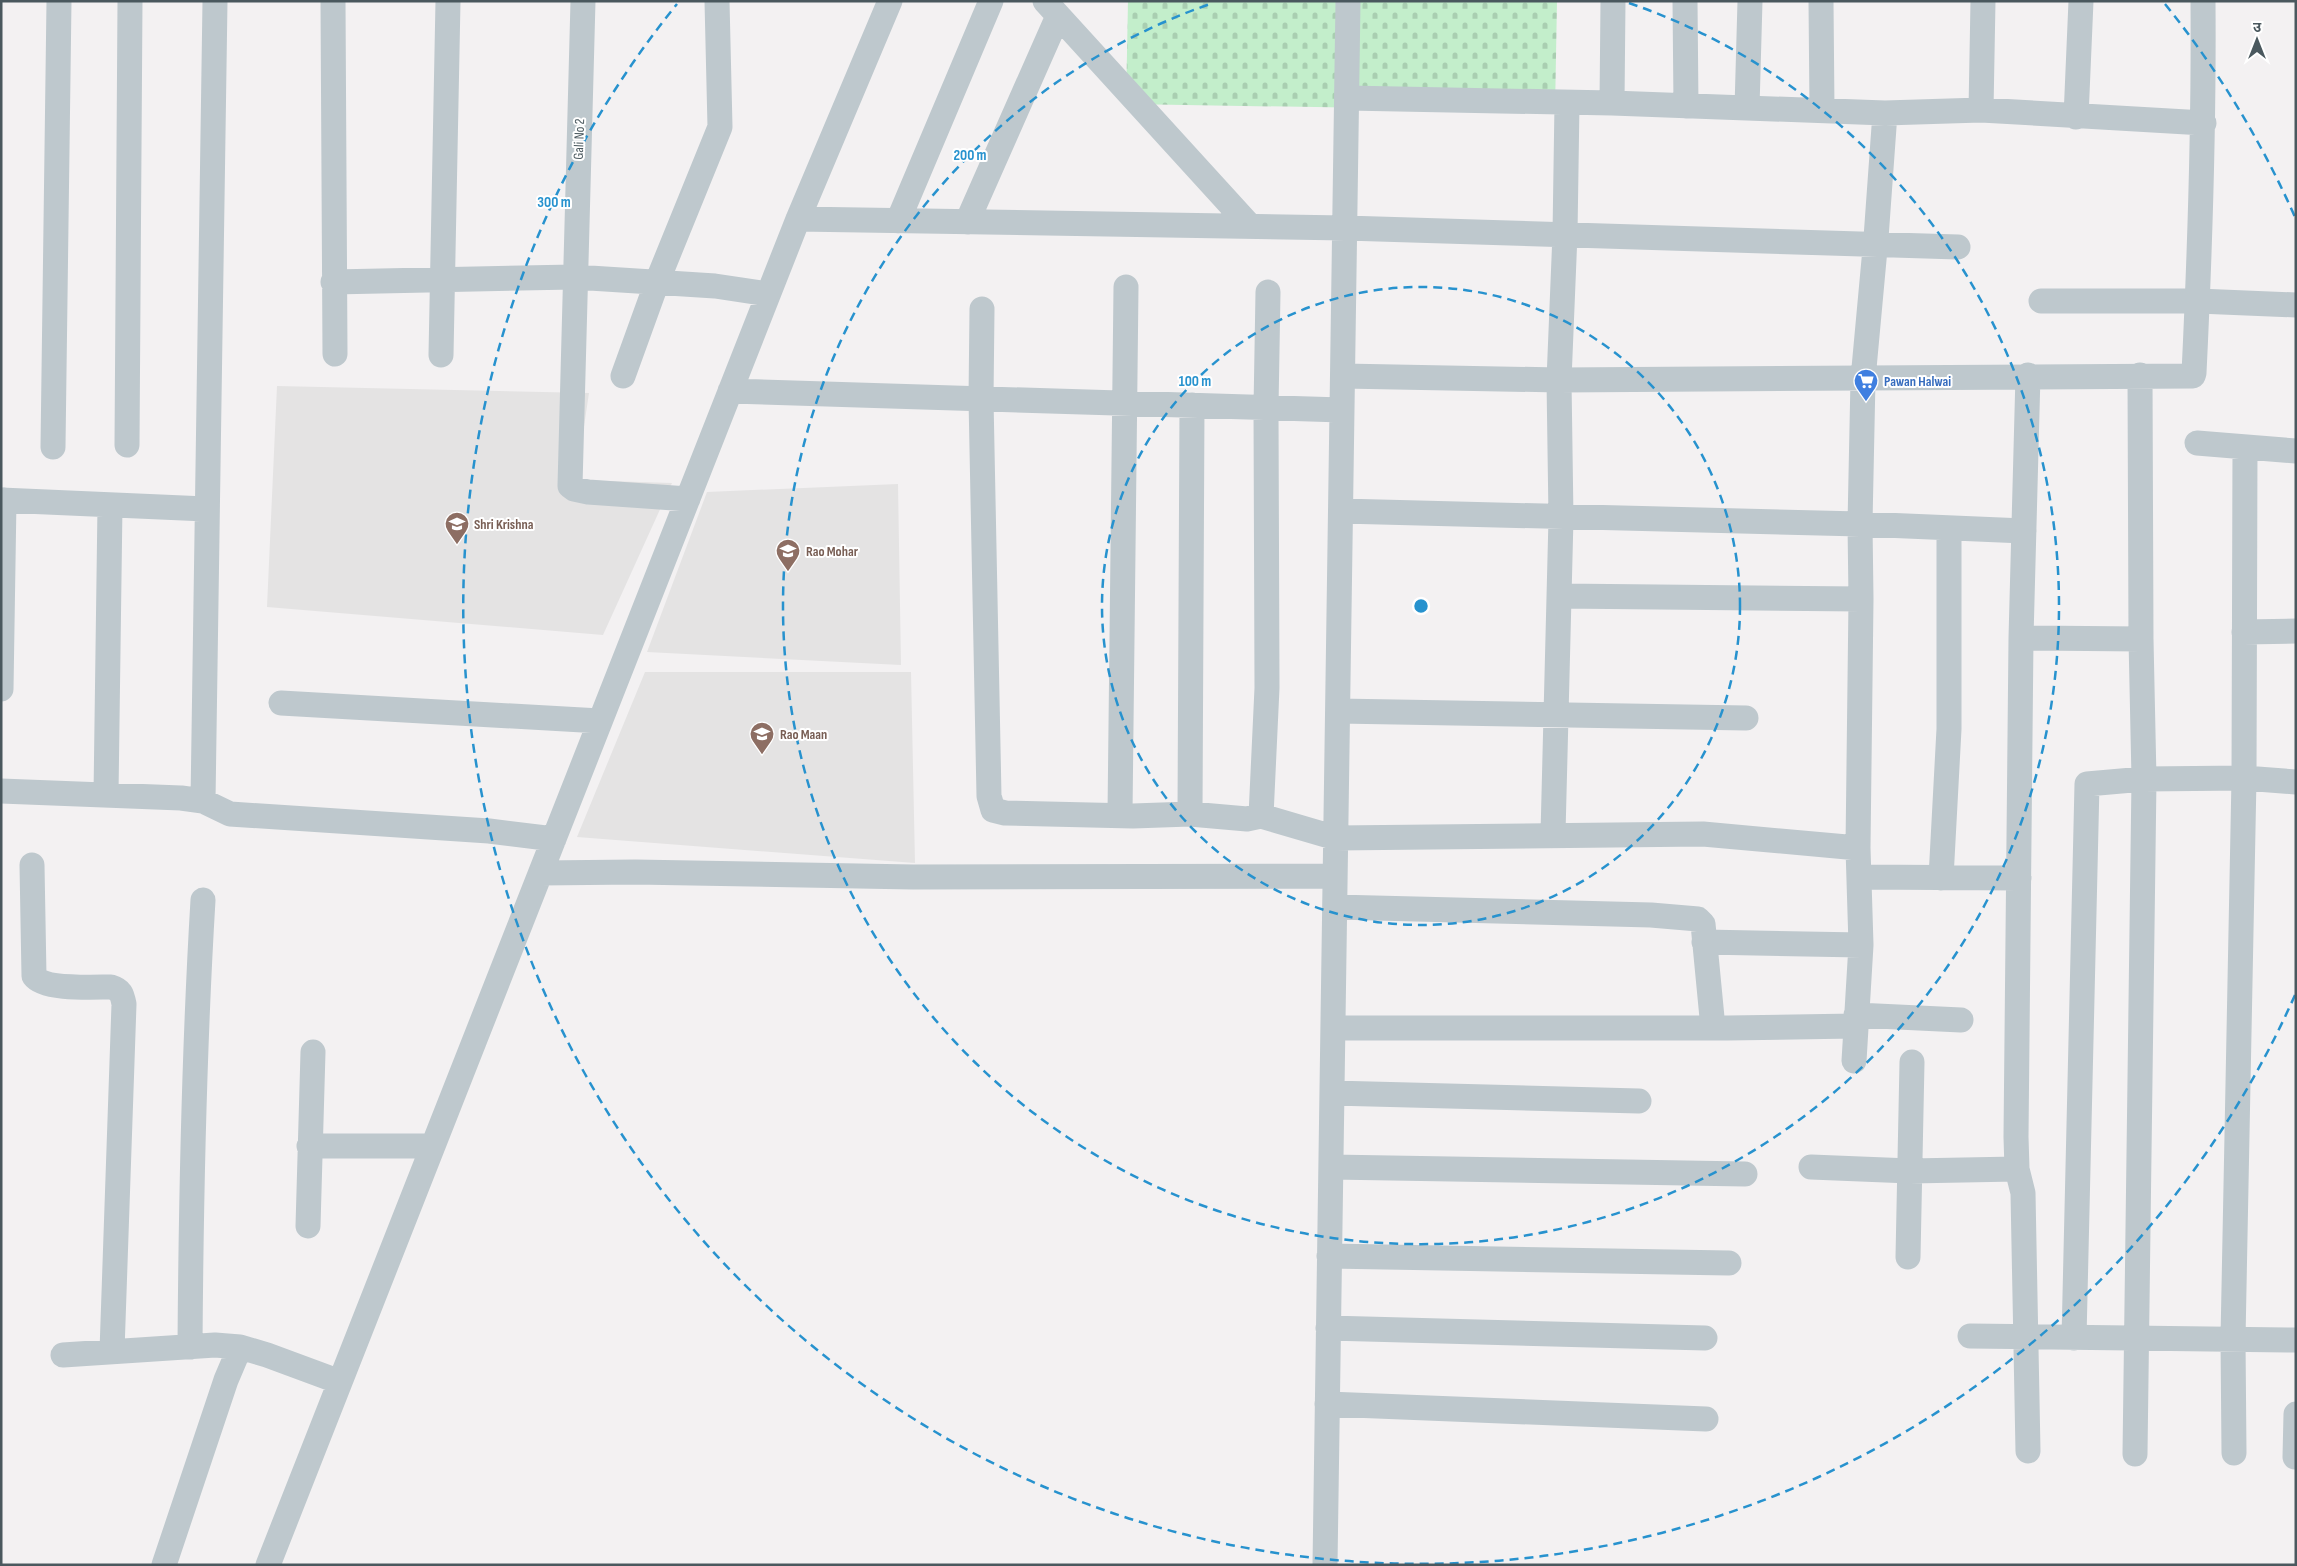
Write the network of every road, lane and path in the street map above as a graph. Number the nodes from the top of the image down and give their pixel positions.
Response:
1 (59, 1) edge
2 (130, 1) edge
3 (215, 1) edge
4 (333, 1) edge
5 (448, 1) edge
6 (583, 1) edge
7 (717, 1) edge
8 (890, 1) edge
9 (991, 1) edge
10 (1348, 1) edge
11 (1613, 1) edge
12 (1685, 1) edge
13 (1750, 1) edge
14 (1821, 1) edge
15 (1983, 1) edge
16 (2081, 1) edge
17 (2203, 1) edge
18 (1051, 9) edge
19 (1347, 98) junction
20 (1612, 102) junction
21 (1567, 103) junction
22 (1686, 106) junction
23 (1747, 108) junction
24 (1822, 110) junction
25 (1981, 110) junction
26 (1885, 113) junction
27 (2076, 117) junction
28 (2204, 123) junction
29 (798, 219) junction
30 (898, 221) junction
31 (968, 222) junction
32 (1250, 226) junction
33 (1345, 228) junction
34 (1565, 234) junction
35 (1876, 244) junction
36 (1958, 247) dead end
37 (574, 276) junction
38 (442, 281) junction
39 (333, 282) junction
40 (657, 282) junction
41 (1126, 287) dead end
42 (1268, 292) dead end
43 (768, 294) junction
44 (2041, 301) dead end
45 (2198, 301) junction
46 (2296, 305) edge
47 (982, 310) dead end
48 (335, 354) dead end
49 (442, 355) dead end
50 (2140, 374) junction
51 (2028, 375) junction
52 (622, 376) dead end
53 (1343, 376) junction
54 (1559, 380) junction
55 (1863, 380) junction
56 (730, 391) junction
57 (981, 399) junction
58 (1123, 403) junction
59 (1192, 405) junction
60 (1266, 408) junction
61 (1342, 410) junction
62 (2197, 444) dead end
63 (126, 445) dead end
64 (53, 447) dead end
65 (2245, 448) junction
66 (2296, 450) edge
67 (688, 499) junction
68 (3, 500) edge
69 (110, 505) junction
70 (206, 509) junction
71 (1341, 511) junction
72 (1562, 518) junction
73 (1860, 524) junction
74 (1949, 528) junction
75 (2024, 531) junction
76 (1560, 596) junction
77 (1861, 600) junction
78 (2296, 631) edge
79 (2244, 632) junction
80 (2021, 638) junction
81 (2141, 639) junction
82 (1, 689) edge
83 (281, 704) dead end
84 (1338, 711) junction
85 (1556, 716) junction
86 (1746, 718) dead end
87 (600, 722) junction
88 (2244, 778) junction
89 (2144, 779) junction
90 (2296, 782) edge
91 (1, 791) edge
92 (106, 795) junction
93 (203, 801) junction
94 (1120, 814) junction
95 (1190, 814) junction
96 (1260, 816) junction
97 (1553, 834) junction
98 (1336, 838) junction
99 (554, 839) junction
100 (1858, 848) junction
101 (32, 865) dead end
102 (541, 872) junction
103 (1335, 876) junction
104 (1859, 877) junction
105 (1941, 878) junction
106 (2019, 878) junction
107 (203, 900) dead end
108 (1334, 907) junction
109 (1704, 942) junction
110 (1861, 945) junction
111 (1856, 1020) junction
112 (1961, 1020) dead end
113 (1333, 1028) junction
114 (1712, 1028) junction
115 (313, 1052) dead end
116 (1854, 1061) dead end
117 (1912, 1062) dead end
118 (1332, 1093) junction
119 (1640, 1101) dead end
120 (309, 1146) junction
121 (433, 1146) junction
122 (1331, 1167) junction
123 (1811, 1167) dead end
124 (2017, 1168) junction
125 (1910, 1171) junction
126 (1745, 1174) dead end
127 (308, 1226) dead end
128 (1329, 1256) junction
129 (1908, 1257) dead end
130 (1729, 1263) dead end
131 (1328, 1328) junction
132 (1970, 1336) dead end
133 (1705, 1338) dead end
134 (2025, 1338) junction
135 (2074, 1338) junction
136 (2137, 1339) junction
137 (2233, 1339) junction
138 (2296, 1340) edge
139 (190, 1347) junction
140 (240, 1348) junction
141 (112, 1351) junction
142 (62, 1355) dead end
143 (340, 1382) junction
144 (1327, 1404) junction
145 (2296, 1414) edge
146 (1706, 1419) dead end
147 (2028, 1451) dead end
148 (2234, 1452) dead end
149 (2136, 1454) dead end
150 (2295, 1457) edge
151 (164, 1565) edge
152 (268, 1565) edge
153 (1325, 1565) edge

1 - 64 street
2 - 63 street
3 - 70 street
4 - 39 street
5 - 38 street
6 - 37 street, Gali No 2
7 - 40 street
8 - 29 street
9 - 30 street
10 - 19 street
11 - 20 street
12 - 22 street
13 - 23 street
14 - 24 street
15 - 25 street
16 - 27 street
17 - 28 street
18 - 31 street
18 - 32 street
19 - 21 street
19 - 33 street
20 - 21 street
20 - 22 street
21 - 34 street
22 - 23 street
23 - 24 street
24 - 26 street
25 - 26 street
25 - 27 street
26 - 35 street
27 - 28 street
28 - 45 street
29 - 30 street
29 - 43 street
30 - 31 street
31 - 32 street
32 - 33 street
33 - 34 street
33 - 53 street
34 - 35 street
34 - 54 street
35 - 36 street
35 - 55 street
37 - 38 street
37 - 40 street
37 - 67 street, Gali No 2
38 - 39 street
38 - 49 street
39 - 48 street
40 - 43 street
40 - 52 street
41 - 58 street
42 - 60 street
43 - 56 street
44 - 45 street
45 - 46 street
45 - 50 street
47 - 57 street
50 - 51 street
50 - 81 street
51 - 55 street
51 - 75 street
53 - 54 street
53 - 61 street
54 - 55 street
54 - 72 street
55 - 73 street
56 - 57 street
56 - 67 street
57 - 58 street
57 - 94 street
58 - 59 street
58 - 94 street
59 - 60 street
59 - 95 street
60 - 61 street
60 - 96 street
61 - 71 street
62 - 65 street
65 - 66 street
65 - 79 street
67 - 87 street
68 - 69 street
68 - 82 street
69 - 70 street
69 - 92 street
70 - 93 street
71 - 72 street
71 - 84 street
72 - 73 street
72 - 76 street
73 - 74 street
73 - 77 street
74 - 75 street
74 - 105 street
75 - 80 street
76 - 77 street
76 - 85 street
77 - 100 street
78 - 79 street
79 - 88 street
80 - 81 street
80 - 106 street
81 - 89 street
83 - 87 street
84 - 85 street
84 - 98 street
85 - 86 street
85 - 97 street
87 - 99 street
88 - 89 street
88 - 90 street
88 - 137 street
89 - 135 street
89 - 136 street
91 - 92 street
92 - 93 street
93 - 99 street
94 - 95 street
95 - 96 street
96 - 98 street
97 - 98 street
97 - 100 street
98 - 103 street
99 - 102 street
100 - 104 street
101 - 141 street
102 - 103 street
102 - 121 street
103 - 108 street
104 - 105 street
104 - 110 street
105 - 106 street
106 - 124 street
107 - 139 street
108 - 109 street
108 - 113 street
109 - 110 street
109 - 114 street
110 - 111 street
111 - 112 street
111 - 114 street
111 - 116 street
113 - 114 street
113 - 118 street
115 - 120 street
117 - 125 street
118 - 119 street
118 - 122 street
120 - 121 street
120 - 127 street
121 - 143 street
122 - 126 street
122 - 128 street
123 - 125 street
124 - 125 street
124 - 134 street
125 - 129 street
128 - 130 street
128 - 131 street
131 - 133 street
131 - 144 street
132 - 134 street
134 - 135 street
134 - 147 street
135 - 136 street
136 - 137 street
136 - 149 street
137 - 138 street
137 - 148 street
139 - 140 street
139 - 141 street
140 - 143 street
140 - 151 street
141 - 142 street
143 - 152 street
144 - 146 street
144 - 153 street
145 - 150 street

